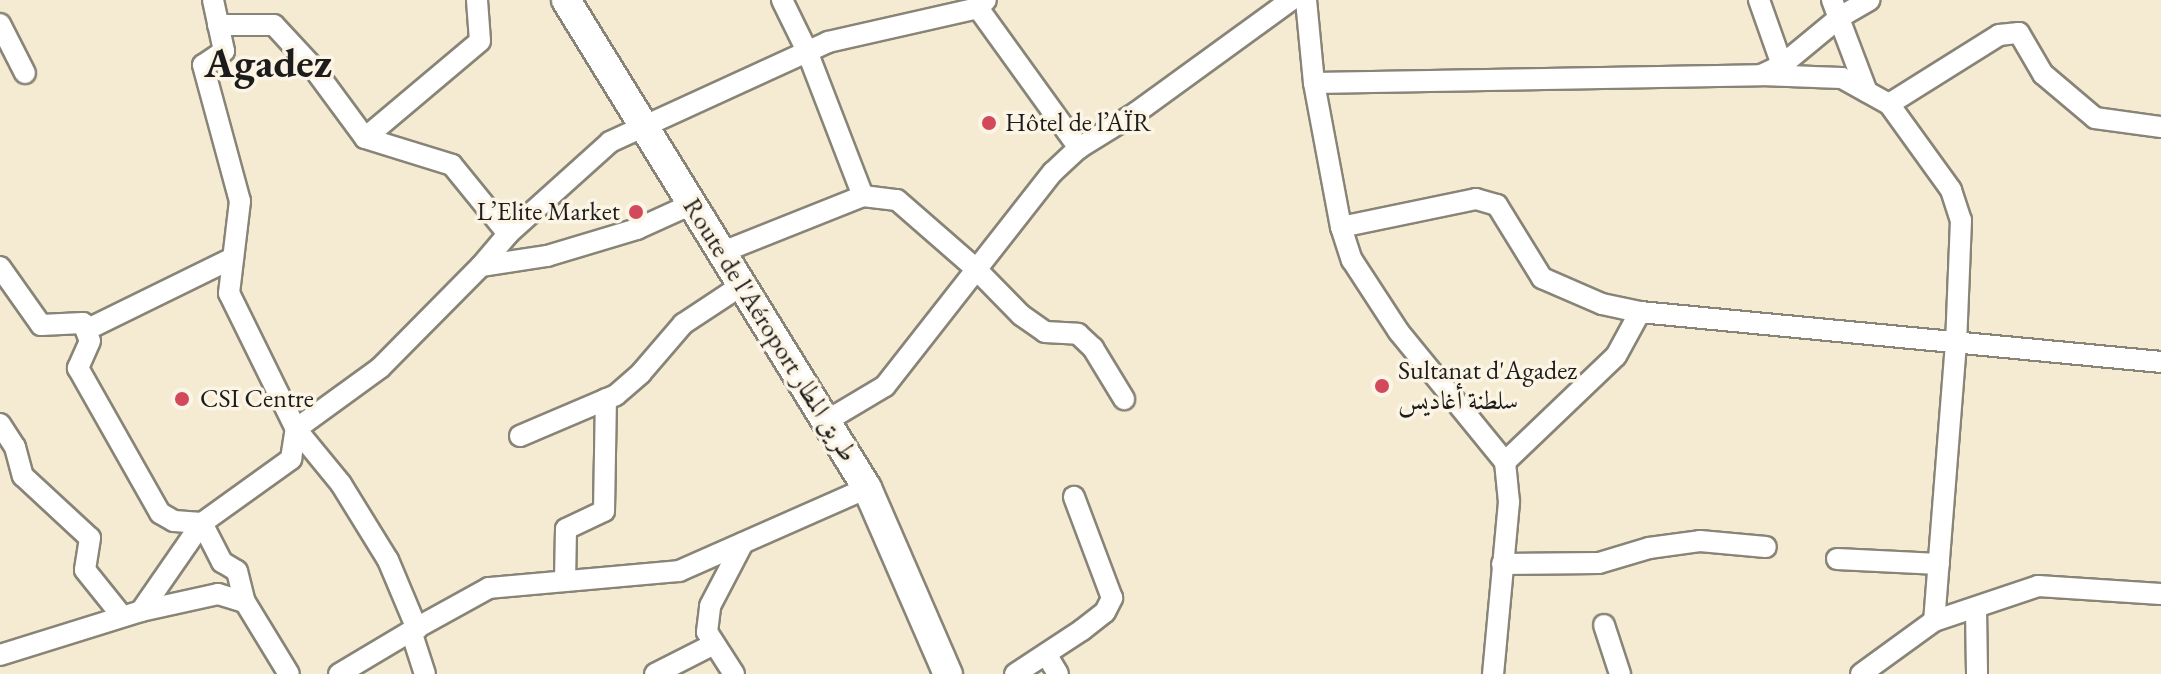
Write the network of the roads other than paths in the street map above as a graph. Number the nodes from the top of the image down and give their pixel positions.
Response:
1 (213, 0) edge
2 (477, 0) edge
3 (566, 0) edge
4 (782, 0) edge
5 (1291, 0) edge
6 (1306, 0) edge
7 (1759, 0) edge
8 (1869, 0) edge
9 (982, 4) edge
10 (1836, 8) edge
11 (0, 24) edge
12 (218, 25) junction
13 (807, 51) junction
14 (1782, 65) junction
15 (25, 73) dead end
16 (1761, 75) junction
17 (1314, 83) junction
18 (1867, 92) junction
19 (1889, 104) junction
20 (642, 127) junction
21 (2161, 127) edge
22 (365, 138) junction
23 (1079, 148) junction
24 (863, 196) junction
25 (692, 204) junction
26 (1341, 227) junction
27 (508, 234) junction
28 (720, 253) junction
29 (233, 258) junction
30 (481, 266) junction
31 (0, 267) edge
32 (976, 269) junction
33 (742, 285) junction
34 (1640, 312) junction
35 (86, 330) junction
36 (1956, 343) junction
37 (2161, 362) edge
38 (606, 399) junction
39 (1124, 399) dead end
40 (828, 420) junction
41 (0, 424) edge
42 (296, 429) junction
43 (520, 436) dead end
44 (0, 461) edge
45 (1505, 462) junction
46 (23, 476) junction
47 (867, 488) junction
48 (1074, 497) dead end
49 (202, 523) junction
50 (743, 543) junction
51 (1766, 547) dead end
52 (1837, 559) dead end
53 (1502, 564) junction
54 (1939, 564) junction
55 (565, 581) junction
56 (2161, 594) edge
57 (245, 602) junction
58 (1976, 609) junction
59 (132, 614) junction
60 (1934, 621) junction
61 (1604, 625) dead end
62 (414, 630) junction
63 (714, 644) junction
64 (1046, 654) junction
65 (0, 655) edge
66 (289, 674) edge
67 (339, 674) edge
68 (425, 674) edge
69 (655, 674) edge
70 (734, 674) edge
71 (948, 674) edge
72 (1015, 674) edge
73 (1058, 674) edge
74 (1493, 674) edge
75 (1620, 674) edge
76 (1861, 674) edge
77 (1977, 674) edge

1 - 12 street
2 - 22 street
3 - 20 main road, Route de l'Aéroport طريق المطار
4 - 13 street
5 - 23 street
6 - 17 street
7 - 14 street
8 - 10 street
9 - 13 street
9 - 23 street
10 - 14 street
10 - 18 street
11 - 15 street
12 - 22 street
12 - 29 street
13 - 20 street
13 - 24 street
14 - 16 street
16 - 17 street
16 - 18 street
17 - 26 street
18 - 19 street
19 - 21 street
19 - 36 street
20 - 25 main road, Route de l'Aéroport طريق المطار
20 - 27 street
22 - 27 street
23 - 32 street
24 - 28 street
24 - 32 street
25 - 28 main road, Route de l'Aéroport طريق المطار
25 - 30 street
26 - 34 street
26 - 45 street
27 - 30 street
28 - 33 main road, Route de l'Aéroport طريق المطار
29 - 35 street
29 - 42 street
30 - 42 street
31 - 35 street
32 - 39 street
32 - 40 street
33 - 38 street
33 - 40 main road, Route de l'Aéroport طريق المطار
34 - 36 street
34 - 45 street
35 - 49 street
36 - 37 street
36 - 54 street
38 - 43 street
38 - 55 street
40 - 47 main road, Route de l'Aéroport طريق المطار
41 - 46 street
42 - 49 street
42 - 62 street
44 - 46 street
45 - 53 street
46 - 59 street
47 - 50 street
47 - 71 main road, Route de l'Aéroport طريق المطار
48 - 64 street
49 - 57 street
49 - 59 street
50 - 55 street
50 - 63 street
51 - 53 street
52 - 54 street
53 - 74 street
54 - 60 street
55 - 62 street
56 - 58 street
57 - 59 street
57 - 66 street
58 - 60 street
58 - 77 street
59 - 65 street
60 - 76 street
61 - 75 street
62 - 67 street
62 - 68 street
63 - 69 street
63 - 70 street
64 - 72 street
64 - 73 street

